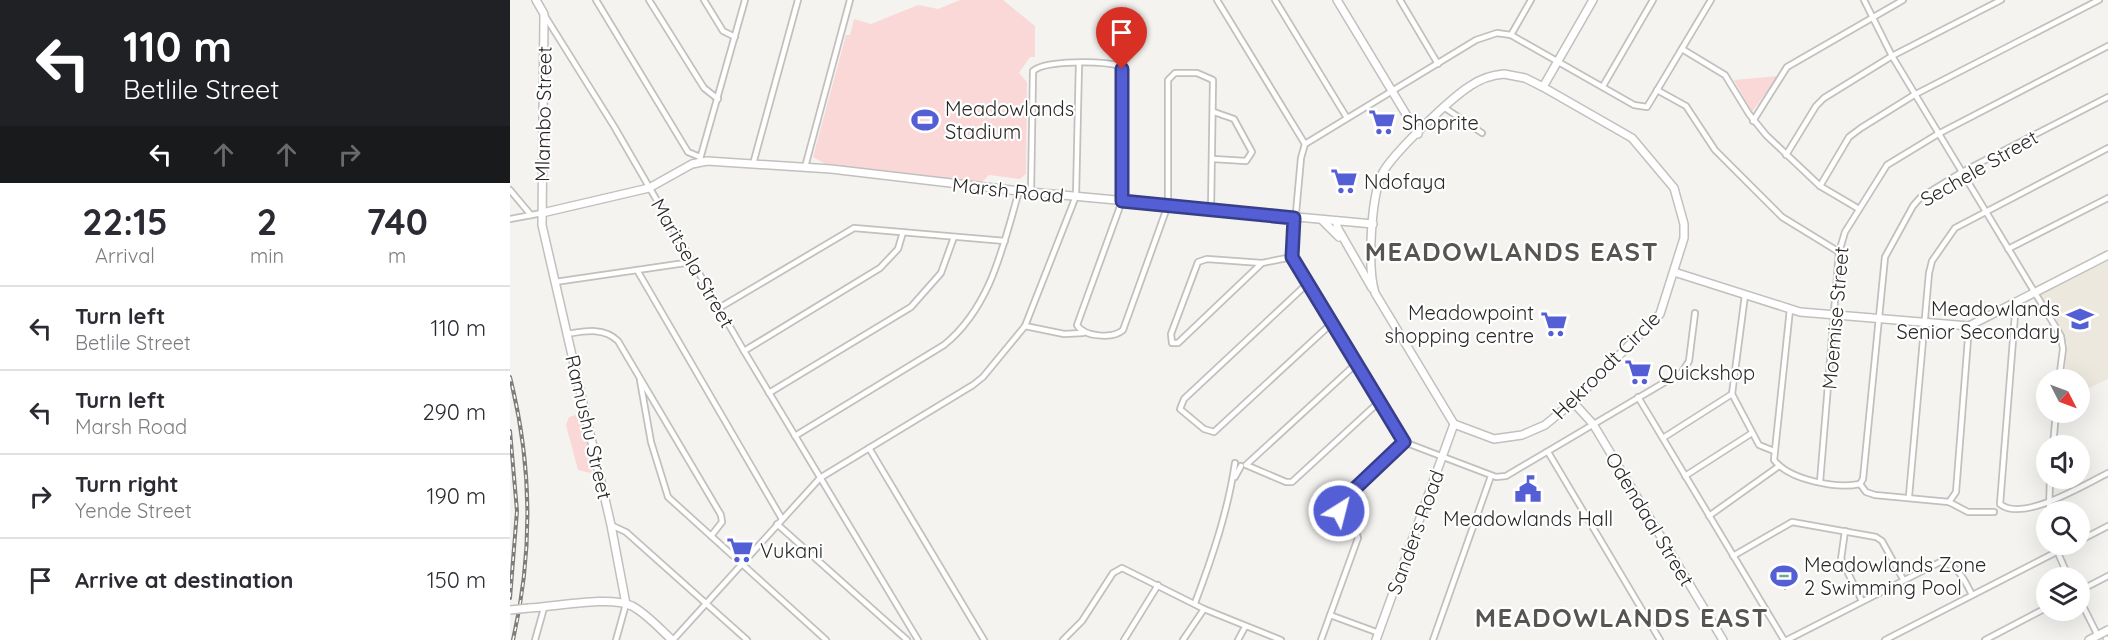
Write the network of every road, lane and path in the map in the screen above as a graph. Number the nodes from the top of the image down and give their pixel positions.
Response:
1 (536, 0) edge
2 (596, 0) edge
3 (649, 0) edge
4 (704, 0) edge
5 (745, 0) edge
6 (798, 0) edge
7 (850, 0) edge
8 (1217, 0) edge
9 (1275, 0) edge
10 (1337, 0) edge
11 (1400, 0) edge
12 (1531, 0) edge
13 (1593, 0) edge
14 (1653, 0) edge
15 (1711, 0) edge
16 (1864, 0) edge
17 (1903, 0) edge
18 (2001, 0) edge
19 (2099, 0) edge
20 (544, 14) junction
21 (1872, 16) junction
22 (1511, 35) junction
23 (735, 37) junction
24 (2108, 46) edge
25 (1682, 49) junction
26 (1892, 56) junction
27 (1557, 61) junction
28 (1079, 63) junction
29 (1438, 64) junction
30 (1603, 86) junction
31 (1543, 87) junction
32 (1658, 90) junction
33 (1392, 91) junction
34 (1914, 95) junction
35 (2108, 97) edge
36 (718, 99) junction
37 (1445, 108) junction
38 (1214, 112) junction
39 (1347, 118) junction
40 (1753, 121) junction
41 (1482, 133) dead end
42 (1418, 134) junction
43 (1938, 134) junction
44 (1305, 144) junction
45 (2108, 148) edge
46 (1786, 155) junction
47 (700, 159) junction
48 (1214, 159) junction
49 (753, 164) junction
50 (805, 167) junction
51 (1962, 172) junction
52 (1820, 186) junction
53 (649, 188) junction
54 (510, 190) edge
55 (1019, 191) junction
56 (1031, 192) junction
57 (1076, 196) junction
58 (2108, 198) edge
59 (1122, 201) junction
60 (1168, 205) junction
61 (1211, 209) junction
62 (1859, 209) junction
63 (1986, 211) junction
64 (542, 213) junction
65 (531, 215) junction
66 (1294, 218) junction
67 (510, 219) edge
68 (1322, 220) junction
69 (1337, 221) junction
70 (1373, 224) junction
71 (903, 232) junction
72 (954, 237) junction
73 (1005, 241) junction
74 (1347, 245) junction
75 (2008, 249) junction
76 (1839, 252) junction
77 (2108, 255) edge
78 (1292, 257) junction
79 (692, 262) junction
80 (1262, 263) junction
81 (637, 270) junction
82 (1674, 272) junction
83 (555, 282) junction
84 (1308, 283) junction
85 (1375, 293) junction
86 (2035, 293) junction
87 (1745, 295) junction
88 (2016, 302) junction
89 (719, 308) junction
90 (1790, 309) junction
91 (1695, 313) dead end
92 (1835, 315) junction
93 (1880, 320) junction
94 (1332, 323) junction
95 (1925, 323) junction
96 (1025, 326) junction
97 (1969, 326) junction
98 (1086, 333) junction
99 (567, 334) junction
100 (744, 351) junction
101 (1357, 363) junction
102 (2060, 369) edge
103 (640, 380) junction
104 (769, 393) junction
105 (1732, 394) junction
106 (1638, 397) junction
107 (1380, 401) junction
108 (1574, 402) junction
109 (1454, 423) junction
110 (1593, 424) junction
111 (1752, 433) junction
112 (795, 436) junction
113 (1663, 438) junction
114 (1404, 442) junction
115 (869, 448) junction
116 (1774, 451) junction
117 (1548, 452) junction
118 (1443, 456) junction
119 (1235, 463) dead end
120 (1244, 466) junction
121 (1779, 466) junction
122 (2108, 472) edge
123 (1491, 476) junction
124 (1685, 476) junction
125 (820, 478) junction
126 (1232, 482) junction
127 (1820, 482) junction
128 (1860, 484) junction
129 (1909, 496) junction
130 (1950, 501) junction
131 (2052, 501) edge
132 (2036, 505) edge
133 (1994, 512) dead end
134 (1709, 516) junction
135 (782, 519) junction
136 (777, 524) junction
137 (611, 525) junction
138 (2108, 526) edge
139 (1845, 531) junction
140 (2090, 535) edge
141 (711, 536) junction
142 (2052, 555) edge
143 (1733, 556) junction
144 (741, 564) junction
145 (2108, 576) edge
146 (1903, 579) junction
147 (1158, 585) junction
148 (2090, 585) edge
149 (1972, 595) junction
150 (1862, 601) junction
151 (706, 603) junction
152 (1195, 603) junction
153 (627, 604) junction
154 (544, 608) junction
155 (1204, 609) junction
156 (510, 610) edge
157 (2036, 613) edge
158 (1330, 615) junction
159 (2090, 620) edge
160 (1245, 627) junction
161 (2108, 630) edge
162 (1377, 636) edge
163 (2098, 636) junction
164 (535, 640) edge
165 (616, 640) edge
166 (672, 640) edge
167 (747, 640) edge
168 (826, 640) edge
169 (907, 640) edge
170 (918, 640) edge
171 (984, 640) edge
172 (1064, 640) edge
173 (1124, 640) edge
174 (1183, 640) edge
175 (1238, 640) edge
176 (1281, 640) edge
177 (1320, 640) edge
178 (1433, 640) edge
179 (1660, 640) edge
180 (1723, 640) edge
181 (1786, 640) edge
182 (1886, 640) edge
183 (1985, 640) edge
184 (2089, 640) edge

1 - 20 street, Maritsela Street
2 - 47 street
3 - 36 street
4 - 23 street
5 - 23 street
6 - 49 street
7 - 50 street
8 - 44 street
9 - 39 street
10 - 33 street
11 - 29 street
12 - 22 street
13 - 27 street
14 - 30 street
15 - 25 street
16 - 21 street
17 - 21 street
18 - 26 street
19 - 34 street
20 - 53 street, Maritsela Street
20 - 64 street, Mlambo Street
21 - 26 street
21 - 40 street
22 - 27 street
22 - 29 street
23 - 36 street
24 - 43 street, Moemise Street
25 - 32 street
25 - 40 street
26 - 34 street
26 - 46 street
27 - 30 street
27 - 31 street
28 - 56 street
28 - 57 street
28 - 59 street
29 - 33 street
30 - 32 street
31 - 37 street, Hekroodt Circle
31 - 82 street, Hekroodt Circle
32 - 76 street
33 - 39 street
33 - 42 street
34 - 43 street
34 - 52 street
35 - 51 street, Sechele Street
36 - 47 street
37 - 41 street
37 - 42 street, Hekroodt Circle
38 - 48 street
38 - 48 street
38 - 60 street
39 - 44 street
40 - 46 street
42 - 70 street, Hekroodt Circle
43 - 51 street
43 - 62 street, Moemise Street
44 - 66 street
45 - 63 street
46 - 52 street
47 - 49 street, Marsh Road
47 - 53 street
48 - 61 street
49 - 50 street, Marsh Road
50 - 55 street, Marsh Road
51 - 63 street
51 - 93 street, Sechele Street
52 - 62 street
53 - 64 street
53 - 79 street, Maritsela Street
54 - 65 street
55 - 56 street, Marsh Road
55 - 73 street
56 - 57 street, Marsh Road
57 - 59 street, Marsh Road
57 - 96 street
58 - 75 street
59 - 60 street, Marsh Road
59 - 98 street
60 - 61 street, Marsh Road
60 - 98 street
61 - 66 street, Marsh Road
62 - 76 street, Moemise Street
63 - 75 street
63 - 95 street
64 - 65 street
64 - 83 street, Ramushu Street
65 - 67 street
66 - 68 street, Marsh Road
66 - 78 street
68 - 69 street, Marsh Road
68 - 74 street
69 - 70 street, Marsh Road
69 - 74 street
70 - 85 street, Hekroodt Circle
71 - 72 street
71 - 89 street
71 - 100 street
72 - 73 street
72 - 104 street
73 - 112 street
74 - 85 street
75 - 86 street
76 - 92 street, Moemise Street
77 - 86 street
78 - 80 street
78 - 84 street
79 - 81 street
79 - 89 street, Maritsela Street
80 - 80 street
81 - 83 street
81 - 135 street
82 - 87 street
82 - 108 street, Hekroodt Circle
83 - 99 street, Ramushu Street
84 - 94 street
84 - 94 street
85 - 109 street, Hekroodt Circle
86 - 88 street
86 - 102 street
87 - 90 street
87 - 105 street
88 - 97 street
88 - 132 street
89 - 100 street, Maritsela Street
90 - 92 street
90 - 116 street
91 - 106 street
92 - 93 street
92 - 127 street, Moemise Street
93 - 95 street
93 - 128 street, Sechele Street
94 - 101 street
95 - 97 street
95 - 129 street
96 - 98 street
96 - 115 street
97 - 130 street
99 - 103 street
99 - 137 street, Ramushu Street
100 - 104 street, Maritsela Street
101 - 107 street
101 - 120 street
103 - 141 street
103 - 141 street
104 - 112 street, Maritsela Street
105 - 111 street
105 - 113 street
106 - 110 street
106 - 113 street
107 - 114 street
107 - 120 street
108 - 109 street, Hekroodt Circle
108 - 110 street, Odendaal Street
109 - 118 street, Sanders Road
110 - 117 street
110 - 180 street, Odendaal Street
111 - 116 street
111 - 124 street
112 - 125 street, Maritsela Street
113 - 124 street
114 - 118 street
114 - 158 street
115 - 125 street
115 - 171 street
116 - 121 street
117 - 123 street
117 - 179 street
118 - 123 street
118 - 162 street, Sanders Road
119 - 126 street
120 - 126 street
121 - 127 street
121 - 134 street
122 - 131 street
123 - 178 street
124 - 134 street
125 - 135 street
125 - 170 street, Maritsela Street
126 - 152 street
127 - 128 street
128 - 129 street
129 - 130 street
130 - 133 street
134 - 143 street
135 - 136 street
136 - 144 street
136 - 169 street
137 - 151 street
137 - 153 street, Ramushu Street
138 - 140 street
139 - 143 street
139 - 146 street
139 - 150 street
141 - 144 street
142 - 149 street
143 - 181 street
144 - 151 street
144 - 168 street
145 - 148 street
146 - 149 street
146 - 150 street
147 - 152 street
147 - 172 street
147 - 173 street
149 - 182 street
150 - 181 street
151 - 166 street
151 - 167 street
152 - 155 street
153 - 154 street
153 - 165 street, Ramushu Street
153 - 166 street
154 - 156 street, bridge
154 - 164 street
155 - 160 street
155 - 174 street
157 - 183 street
158 - 162 street
158 - 177 street
159 - 163 street
160 - 175 street
160 - 176 street
161 - 163 street
163 - 184 street

